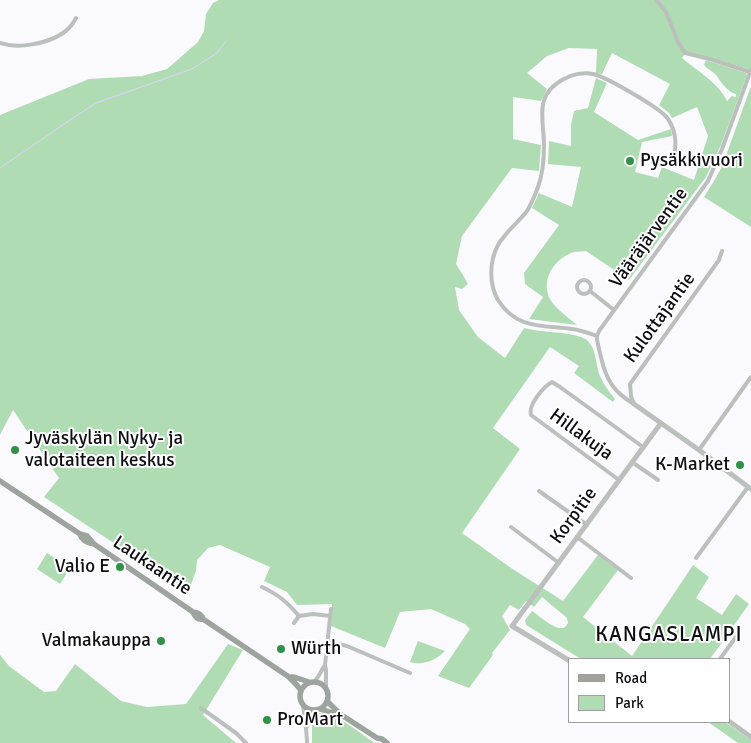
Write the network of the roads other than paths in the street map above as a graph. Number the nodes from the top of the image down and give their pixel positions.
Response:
1 (656, 0) edge
2 (76, 18) dead end
3 (0, 43) edge
4 (751, 71) edge
5 (670, 165) dead end
6 (722, 251) dead end
7 (590, 292) dead end
8 (614, 310) junction
9 (597, 336) junction
10 (751, 377) edge
11 (634, 404) junction
12 (661, 423) junction
13 (644, 447) junction
14 (700, 450) junction
15 (632, 462) junction
16 (619, 480) junction
17 (658, 480) dead end
18 (0, 481) edge
19 (750, 488) edge
20 (539, 491) dead end
21 (587, 525) junction
22 (511, 527) dead end
23 (577, 537) junction
24 (696, 558) dead end
25 (559, 563) junction
26 (632, 578) dead end
27 (262, 587) dead end
28 (331, 609) dead end
29 (299, 616) junction
30 (330, 616) junction
31 (294, 623) dead end
32 (738, 634) dead end
33 (328, 642) junction
34 (721, 658) edge
35 (568, 660) edge
36 (325, 665) junction
37 (410, 672) dead end
38 (289, 677) junction
39 (312, 682) junction
40 (326, 687) junction
41 (301, 691) junction
42 (328, 701) junction
43 (303, 704) junction
44 (201, 708) dead end
45 (317, 709) junction
46 (340, 714) junction
47 (731, 723) edge
48 (307, 730) junction
49 (751, 737) edge
50 (378, 741) edge
51 (246, 743) edge
52 (308, 743) edge
53 (387, 743) edge

1 - 4 street
2 - 3 street
4 - 8 street, Vääräjärventie
5 - 9 street
6 - 11 street, Kulottajantie
7 - 8 street
8 - 9 street, Vääräjärventie
9 - 11 street
10 - 14 street
11 - 12 street
12 - 13 street, Korpitie
12 - 14 street
13 - 15 street, Korpitie
13 - 16 street, Hillakuja
14 - 19 street
15 - 16 street, Korpitie
15 - 17 street
16 - 21 street, Korpitie
18 - 38 main road, Laukaantie
19 - 24 street
20 - 21 street
21 - 23 street, Korpitie
22 - 25 street
23 - 25 street, Korpitie
23 - 26 street
25 - 35 street, Korpitie
27 - 29 street
28 - 30 street
29 - 30 street
29 - 31 street
30 - 33 street
32 - 34 street
33 - 36 street
33 - 37 street
36 - 39 street
36 - 40 street
38 - 39 main road, Laukaantie
38 - 41 main road, Laukaantie
39 - 40 main road
39 - 41 main road
40 - 42 main road
41 - 43 main road
42 - 45 main road
42 - 46 main road
43 - 45 main road
43 - 48 street
44 - 51 street
45 - 46 main road
45 - 48 street
46 - 50 main road
47 - 49 street
48 - 52 street
50 - 53 main road

